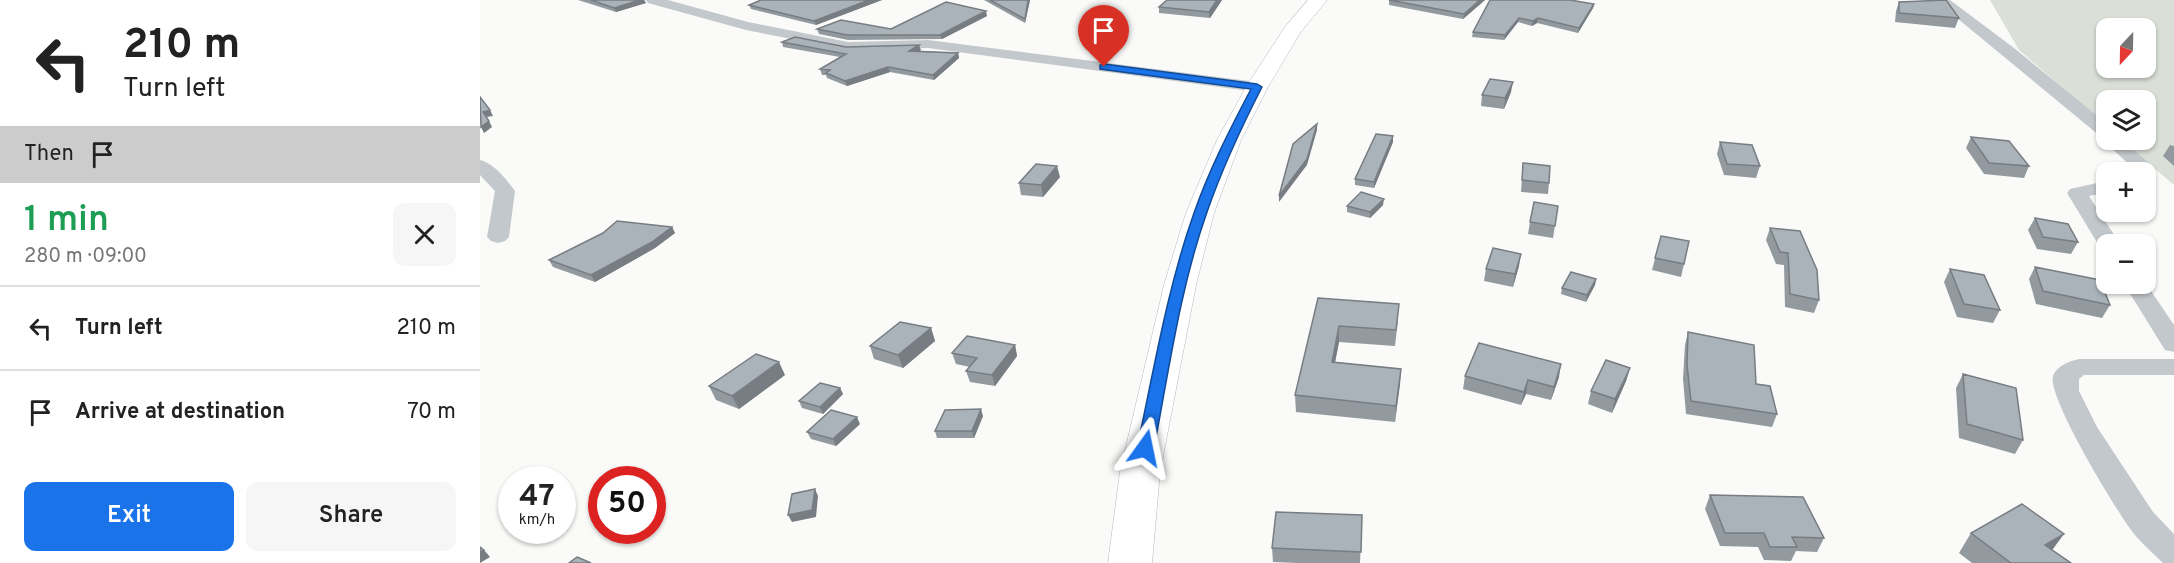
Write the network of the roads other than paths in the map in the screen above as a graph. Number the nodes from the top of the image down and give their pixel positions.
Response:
1 (653, 0) edge
2 (1318, 0) edge
3 (1942, 0) edge
4 (1257, 87) junction
5 (2096, 124) edge
6 (2124, 150) edge
7 (2137, 162) edge
8 (480, 166) edge
9 (2096, 189) edge
10 (2103, 234) edge
11 (498, 237) dead end
12 (2142, 294) edge
13 (2174, 344) edge
14 (2174, 367) edge
15 (2174, 554) edge
16 (1130, 563) edge

1 - 4 street
2 - 4 main road
3 - 5 street
4 - 16 main road
6 - 7 street
8 - 11 street
9 - 10 street
12 - 13 street
14 - 15 street

